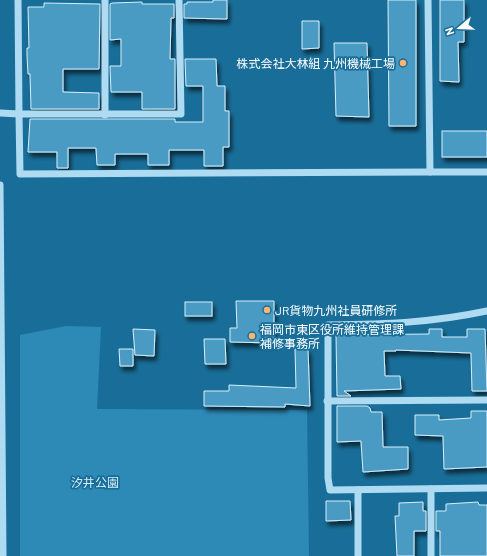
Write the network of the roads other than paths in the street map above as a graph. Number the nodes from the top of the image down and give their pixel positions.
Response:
1 (18, 0) edge
2 (105, 0) edge
3 (179, 0) edge
4 (428, 0) edge
5 (0, 113) edge
6 (19, 114) junction
7 (105, 115) junction
8 (430, 172) junction
9 (487, 172) edge
10 (0, 185) edge
11 (487, 310) edge
12 (487, 400) edge
13 (327, 401) junction
14 (487, 488) edge
15 (431, 489) junction
16 (358, 490) junction
17 (3, 556) edge
18 (358, 556) edge
19 (431, 556) edge

1 - 6 street
2 - 7 street
3 - 7 street
4 - 8 street
5 - 6 street
6 - 7 street
6 - 8 street
8 - 9 street
10 - 17 street
11 - 13 street
12 - 13 street
13 - 16 street
14 - 15 street
15 - 16 street
15 - 19 street
16 - 18 street

